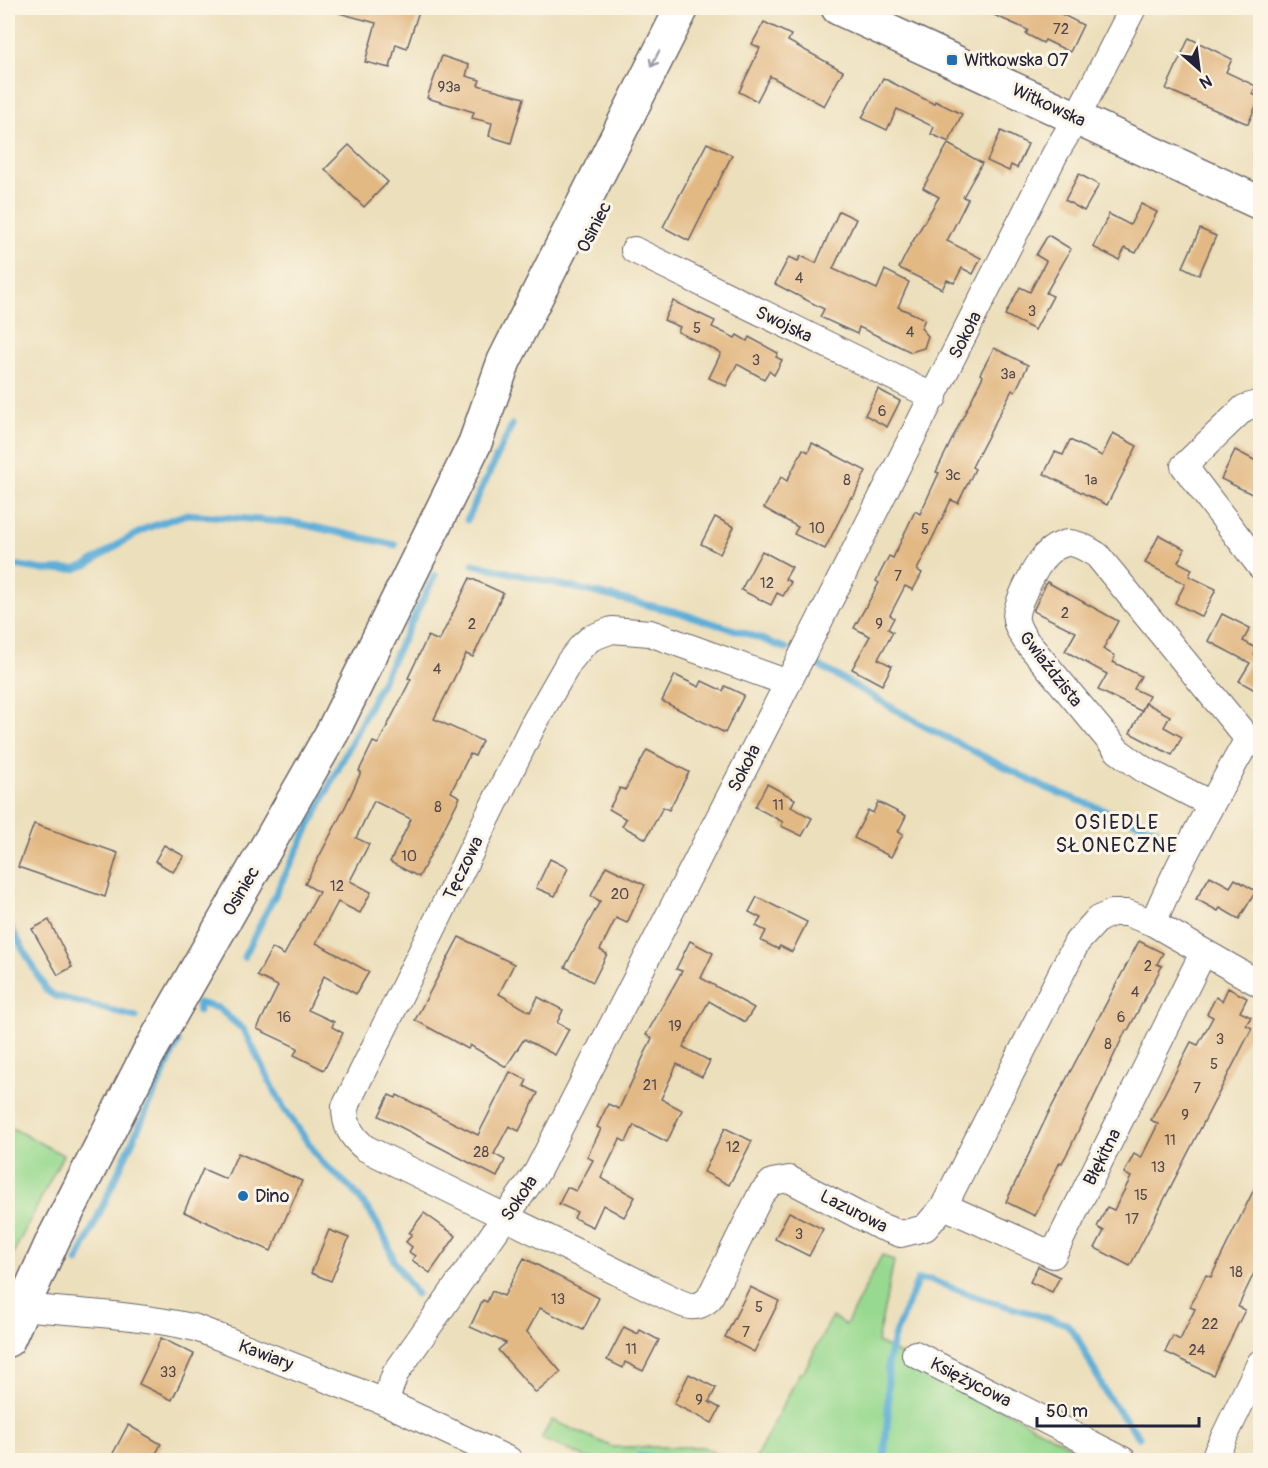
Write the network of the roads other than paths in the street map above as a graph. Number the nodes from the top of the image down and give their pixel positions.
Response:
1 (682, 8) edge
2 (706, 8) edge
3 (838, 8) edge
4 (1133, 8) edge
5 (1077, 117) junction
6 (1260, 203) edge
7 (634, 250) dead end
8 (934, 397) junction
9 (1260, 403) edge
10 (475, 443) junction
11 (1260, 566) edge
12 (788, 682) junction
13 (1254, 742) edge
14 (1211, 804) junction
15 (1153, 923) junction
16 (1203, 953) junction
17 (1260, 984) edge
18 (944, 1206) junction
19 (506, 1217) junction
20 (14, 1307) edge
21 (8, 1340) edge
22 (915, 1354) dead end
23 (1260, 1363) edge
24 (385, 1402) junction
25 (509, 1461) edge
26 (1122, 1461) edge
27 (1213, 1461) edge

1 -> 10 street, Osiniec
2 - 10 street, Osiniec
3 - 5 street, Witkowska
4 - 5 street, Sokoła
5 - 6 street, Witkowska
5 - 8 street, Sokoła
7 - 8 street, Swojska
8 - 12 street, Sokoła
9 - 11 street
10 - 20 street, Osiniec
12 - 19 street, Sokoła
12 - 19 street, Tęczowa
13 - 14 street, Gwiaździsta
13 - 14 street, Gwiaździsta
14 - 15 street, Gwiaździsta
15 - 16 street
15 - 18 street, Lazurowa
16 - 17 street
16 - 18 street, Błękitna
18 - 19 street, Lazurowa
19 - 24 street, Sokoła
20 - 21 street, Osiniec
20 - 24 street, Kawiary
22 - 26 street, Księżycowa
23 - 27 street
24 - 25 street, Kawiary

